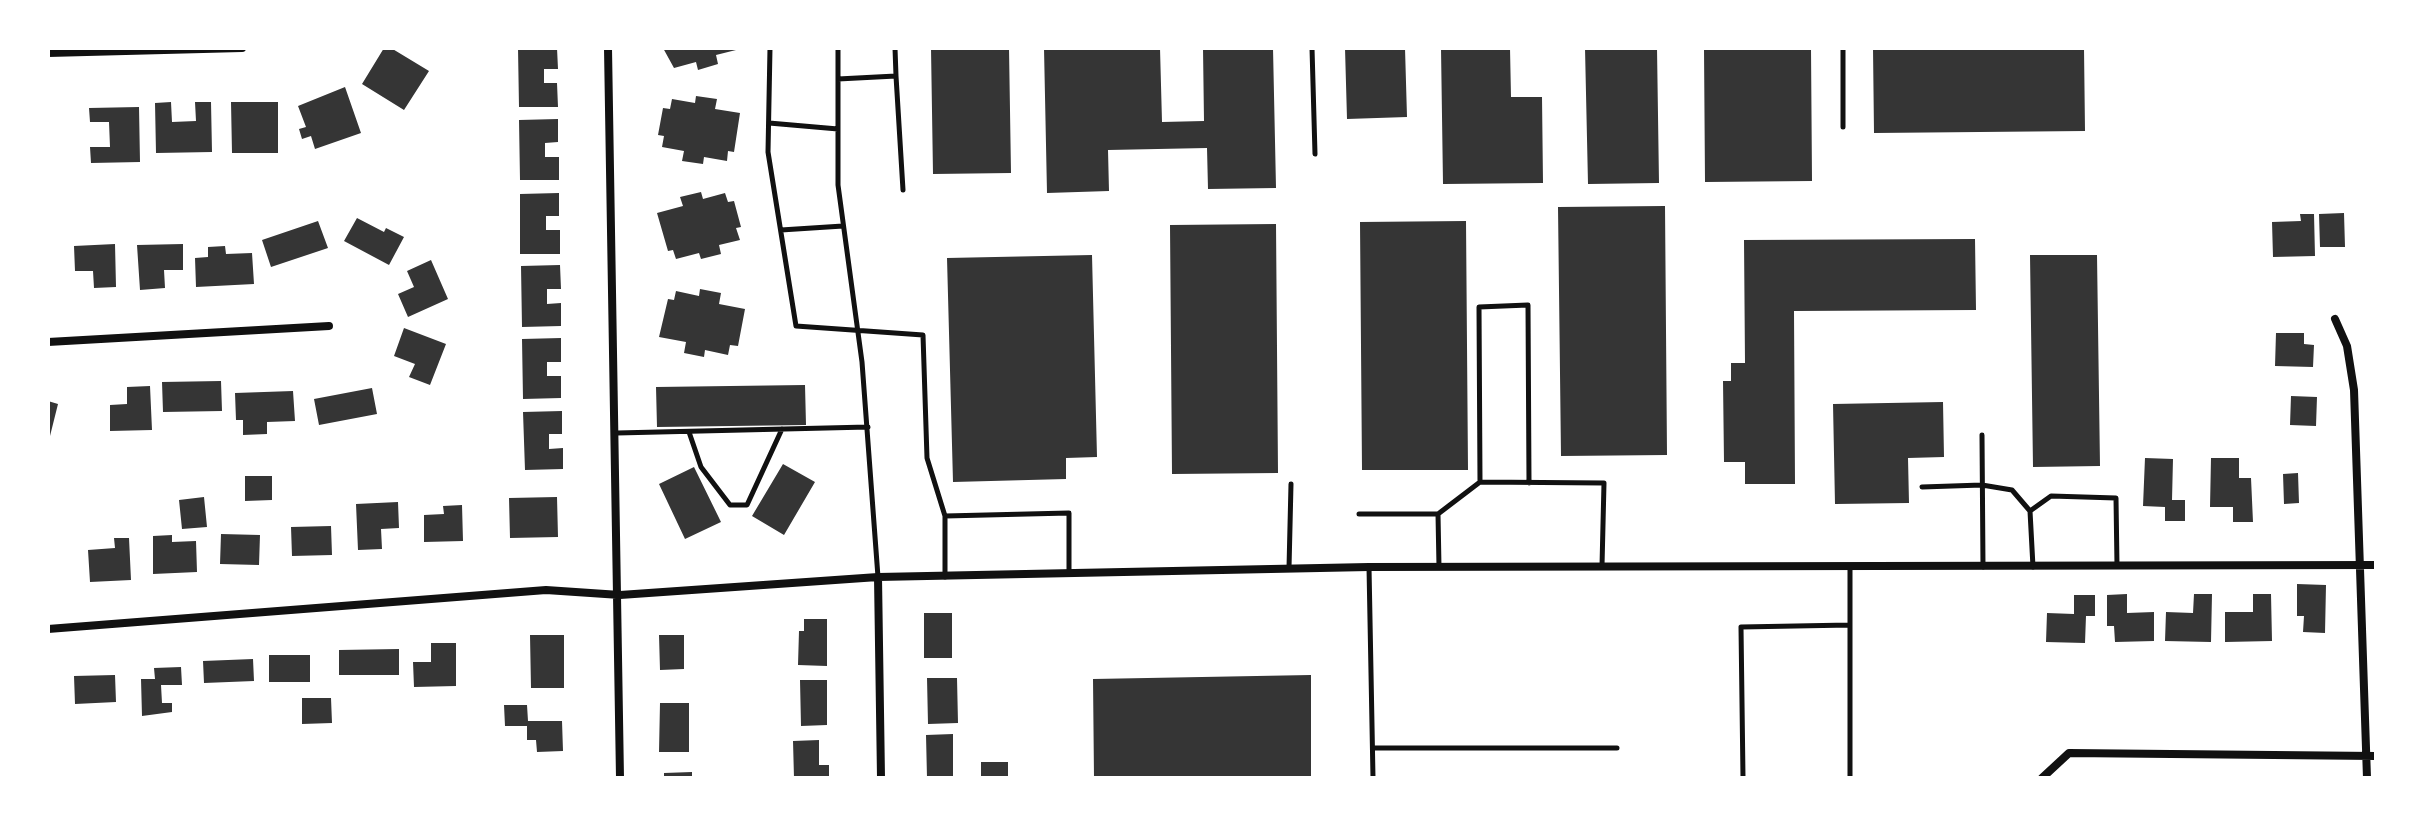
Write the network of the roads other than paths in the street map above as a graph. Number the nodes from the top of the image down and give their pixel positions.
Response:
1 (242, 48) edge
2 (608, 48) edge
3 (770, 48) edge
4 (838, 48) edge
5 (895, 48) edge
6 (1312, 48) edge
7 (1843, 48) edge
8 (48, 53) edge
9 (896, 76) junction
10 (838, 79) junction
11 (769, 123) junction
12 (1843, 127) dead end
13 (838, 129) junction
14 (1315, 154) dead end
15 (903, 190) dead end
16 (843, 226) junction
17 (781, 230) junction
18 (2335, 319) dead end
19 (329, 326) dead end
20 (856, 331) junction
21 (48, 342) edge
22 (868, 427) junction
23 (782, 429) junction
24 (689, 432) junction
25 (617, 433) junction
26 (1982, 435) dead end
27 (1480, 482) junction
28 (1529, 483) junction
29 (1291, 484) dead end
30 (1982, 485) junction
31 (1922, 487) dead end
32 (2030, 511) junction
33 (1359, 514) dead end
34 (1438, 514) junction
35 (945, 516) junction
36 (2361, 565) junction
37 (2376, 565) edge
38 (1369, 567) junction
39 (2117, 567) junction
40 (1439, 568) junction
41 (1850, 568) junction
42 (1983, 568) junction
43 (2033, 568) junction
44 (1289, 569) junction
45 (1602, 569) junction
46 (1069, 575) junction
47 (878, 577) junction
48 (945, 577) junction
49 (620, 595) junction
50 (1850, 625) junction
51 (48, 629) edge
52 (1373, 748) junction
53 (1617, 748) dead end
54 (2371, 756) edge
55 (620, 778) edge
56 (881, 778) edge
57 (1373, 778) edge
58 (1743, 778) edge
59 (1850, 778) edge
60 (2042, 778) edge
61 (2367, 778) edge

1 - 8 street
2 - 25 street
3 - 11 lane
4 - 10 lane
5 - 9 lane
6 - 14 lane
7 - 12 lane
9 - 10 lane
9 - 15 lane
10 - 13 lane
11 - 13 lane
11 - 17 lane
13 - 16 lane
16 - 17 lane
16 - 20 lane
17 - 20 lane
18 - 36 street
19 - 21 street
20 - 22 lane
20 - 35 lane
22 - 23 lane
22 - 47 lane
23 - 24 lane
23 - 24 lane
24 - 25 lane
25 - 49 street
26 - 30 lane
27 - 28 lane
27 - 28 lane
27 - 34 lane
28 - 45 lane
29 - 44 lane
30 - 31 lane
30 - 32 lane
30 - 42 lane
32 - 39 lane
32 - 43 lane
33 - 34 lane
34 - 40 lane
35 - 46 lane
35 - 48 lane
36 - 37 street
36 - 39 street
36 - 54 street
38 - 40 street
38 - 44 street
38 - 52 lane
39 - 43 street
40 - 45 street
41 - 42 street
41 - 45 street
41 - 50 lane
42 - 43 street
44 - 46 street
46 - 48 street
47 - 48 street
47 - 49 street
47 - 56 street
49 - 51 street
49 - 55 street
50 - 58 lane
50 - 59 lane
52 - 53 lane
52 - 57 lane
54 - 60 street
54 - 61 street

